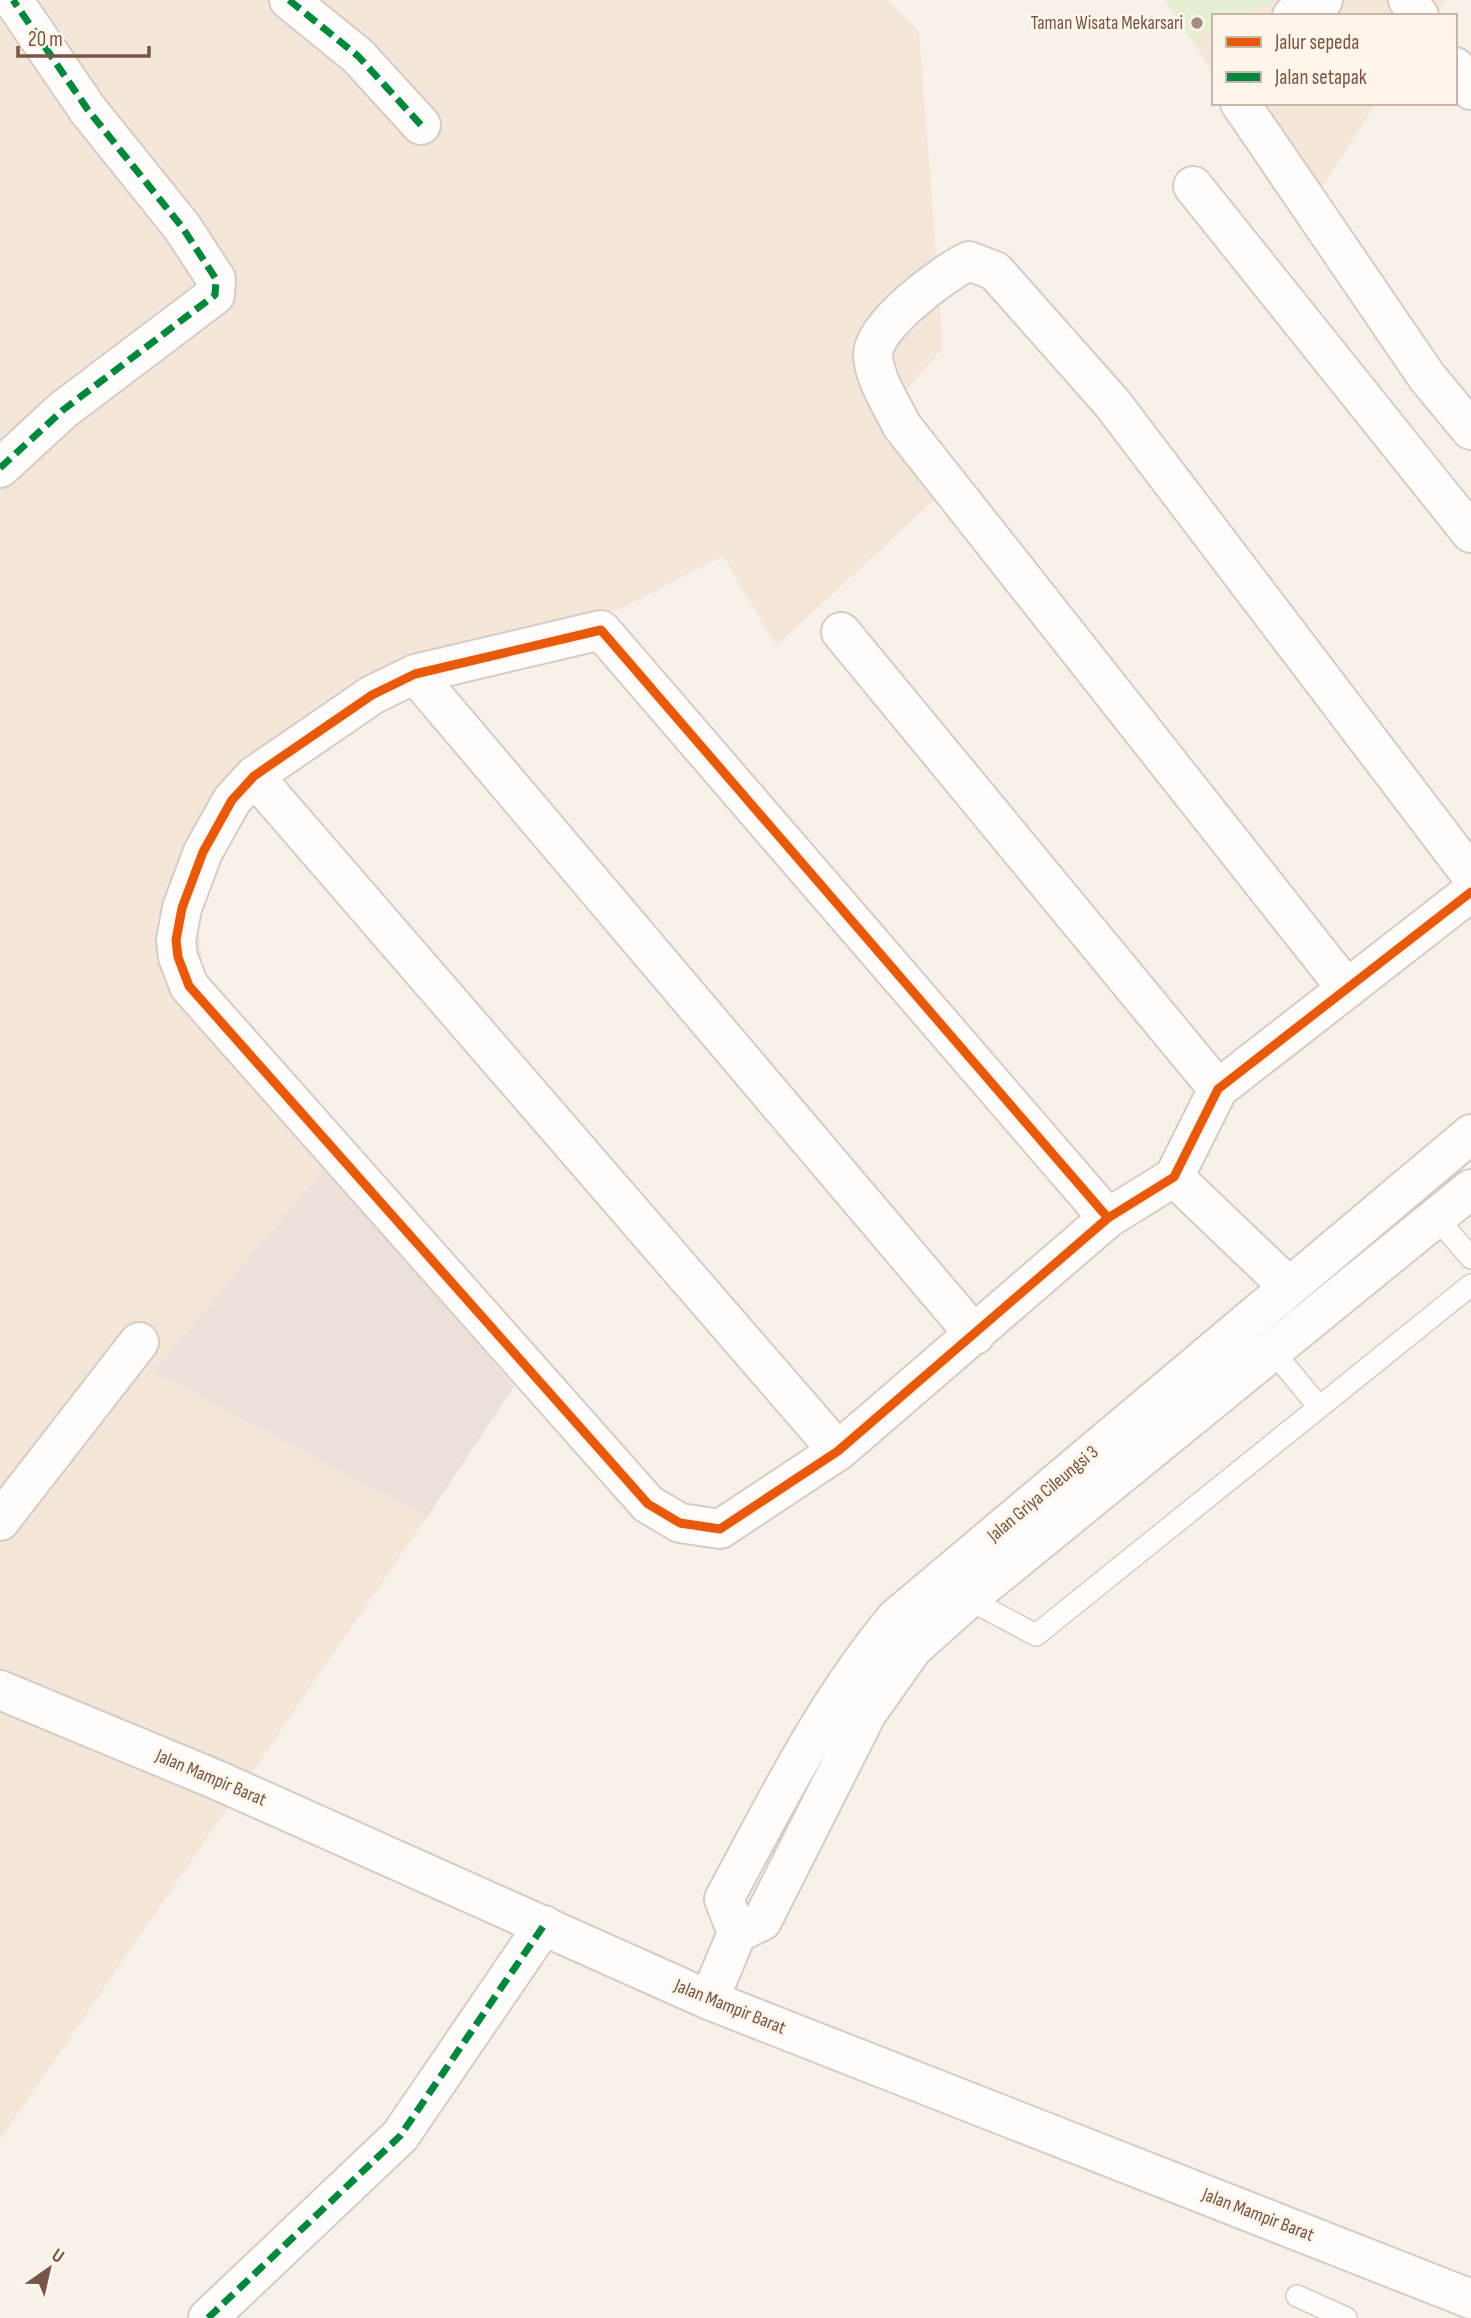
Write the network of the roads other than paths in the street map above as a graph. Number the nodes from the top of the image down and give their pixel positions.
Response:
1 (13, 0) edge
2 (289, 0) edge
3 (1323, 0) edge
4 (1296, 14) edge
5 (1457, 71) edge
6 (1471, 90) edge
7 (1241, 105) edge
8 (421, 125) dead end
9 (1193, 186) dead end
10 (1471, 430) edge
11 (0, 468) edge
12 (1471, 533) edge
13 (841, 632) dead end
14 (415, 674) junction
15 (254, 776) junction
16 (1471, 875) edge
17 (1471, 892) edge
18 (1347, 989) junction
19 (1218, 1089) junction
20 (1471, 1134) edge
21 (1174, 1177) junction
22 (1471, 1189) edge
23 (1436, 1217) junction
24 (1108, 1218) junction
25 (1471, 1258) edge
26 (1471, 1285) edge
27 (1288, 1286) junction
28 (1248, 1320) junction
29 (975, 1335) junction
30 (139, 1342) dead end
31 (1272, 1350) junction
32 (1319, 1407) junction
33 (838, 1451) junction
34 (0, 1521) edge
35 (957, 1587) junction
36 (0, 1690) edge
37 (544, 1925) junction
38 (709, 2000) junction
39 (1297, 2296) dead end
40 (1466, 2305) edge
41 (208, 2318) edge
42 (1346, 2318) edge

1 - 11 street
2 - 8 street
3 - 4 street
5 - 6 street
7 - 10 street
9 - 12 street
13 - 19 street
14 - 15 street
14 - 24 street
14 - 29 street
15 - 33 street
15 - 33 street
16 - 18 street
17 - 18 street
18 - 19 street
19 - 21 street
20 - 27 street, Jalan Griya Cileungsi 3
21 - 24 street
21 - 27 street
22 - 23 street
23 - 25 lane
23 - 31 street
24 - 29 street
26 - 32 lane
27 - 28 street, Jalan Griya Cileungsi 3
28 - 31 street
28 - 35 street, Jalan Griya Cileungsi 3
29 - 33 street
30 - 34 street
31 - 32 lane
31 - 35 street
32 - 35 lane
35 - 38 street, Jalan Griya Cileungsi 3
36 - 37 street, Jalan Mampir Barat
37 - 38 street, Jalan Mampir Barat
37 - 41 street
38 - 40 street, Jalan Mampir Barat
39 - 42 lane

